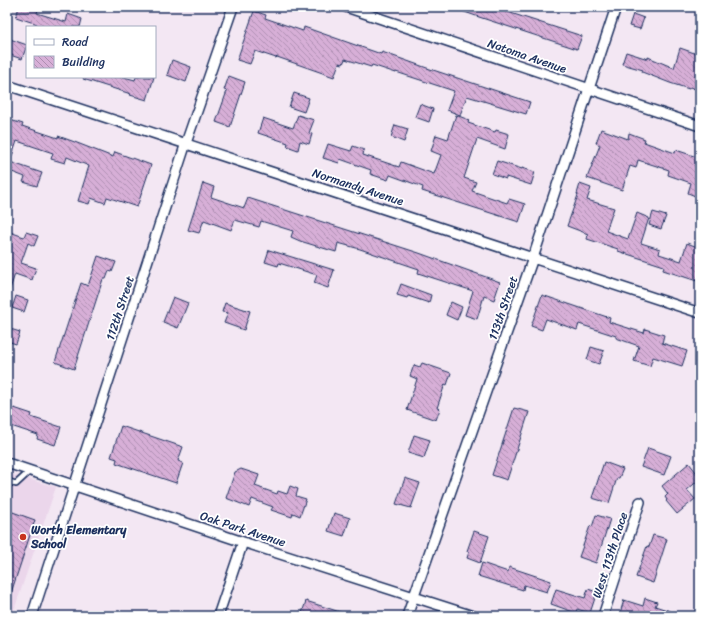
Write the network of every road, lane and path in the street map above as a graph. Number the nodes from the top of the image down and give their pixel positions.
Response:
1 (233, 7) edge
2 (346, 7) edge
3 (616, 7) edge
4 (7, 85) edge
5 (589, 90) junction
6 (700, 126) edge
7 (186, 143) junction
8 (534, 258) junction
9 (700, 313) edge
10 (7, 463) edge
11 (31, 470) junction
12 (7, 481) edge
13 (75, 485) junction
14 (640, 502) dead end
15 (242, 542) junction
16 (413, 597) junction
17 (32, 616) edge
18 (218, 616) edge
19 (407, 616) edge
20 (472, 616) edge
21 (603, 616) edge

1 - 7 street, 112th Street
2 - 5 street, Natoma Avenue
3 - 5 street, 113th Street
4 - 7 street, Normandy Avenue
5 - 6 street, Natoma Avenue
5 - 8 street, 113th Street
7 - 8 street, Normandy Avenue
7 - 13 street, 112th Street
8 - 9 street, Normandy Avenue
8 - 16 street, 113th Street
10 - 11 street, Oak Park Avenue
11 - 12 lane
11 - 13 street, Oak Park Avenue
13 - 15 street, Oak Park Avenue
13 - 17 street, 112th Street
14 - 21 street, West 113th Place
15 - 16 street, Oak Park Avenue
15 - 18 street
16 - 19 street, 113th Street
16 - 20 street, Oak Park Avenue

